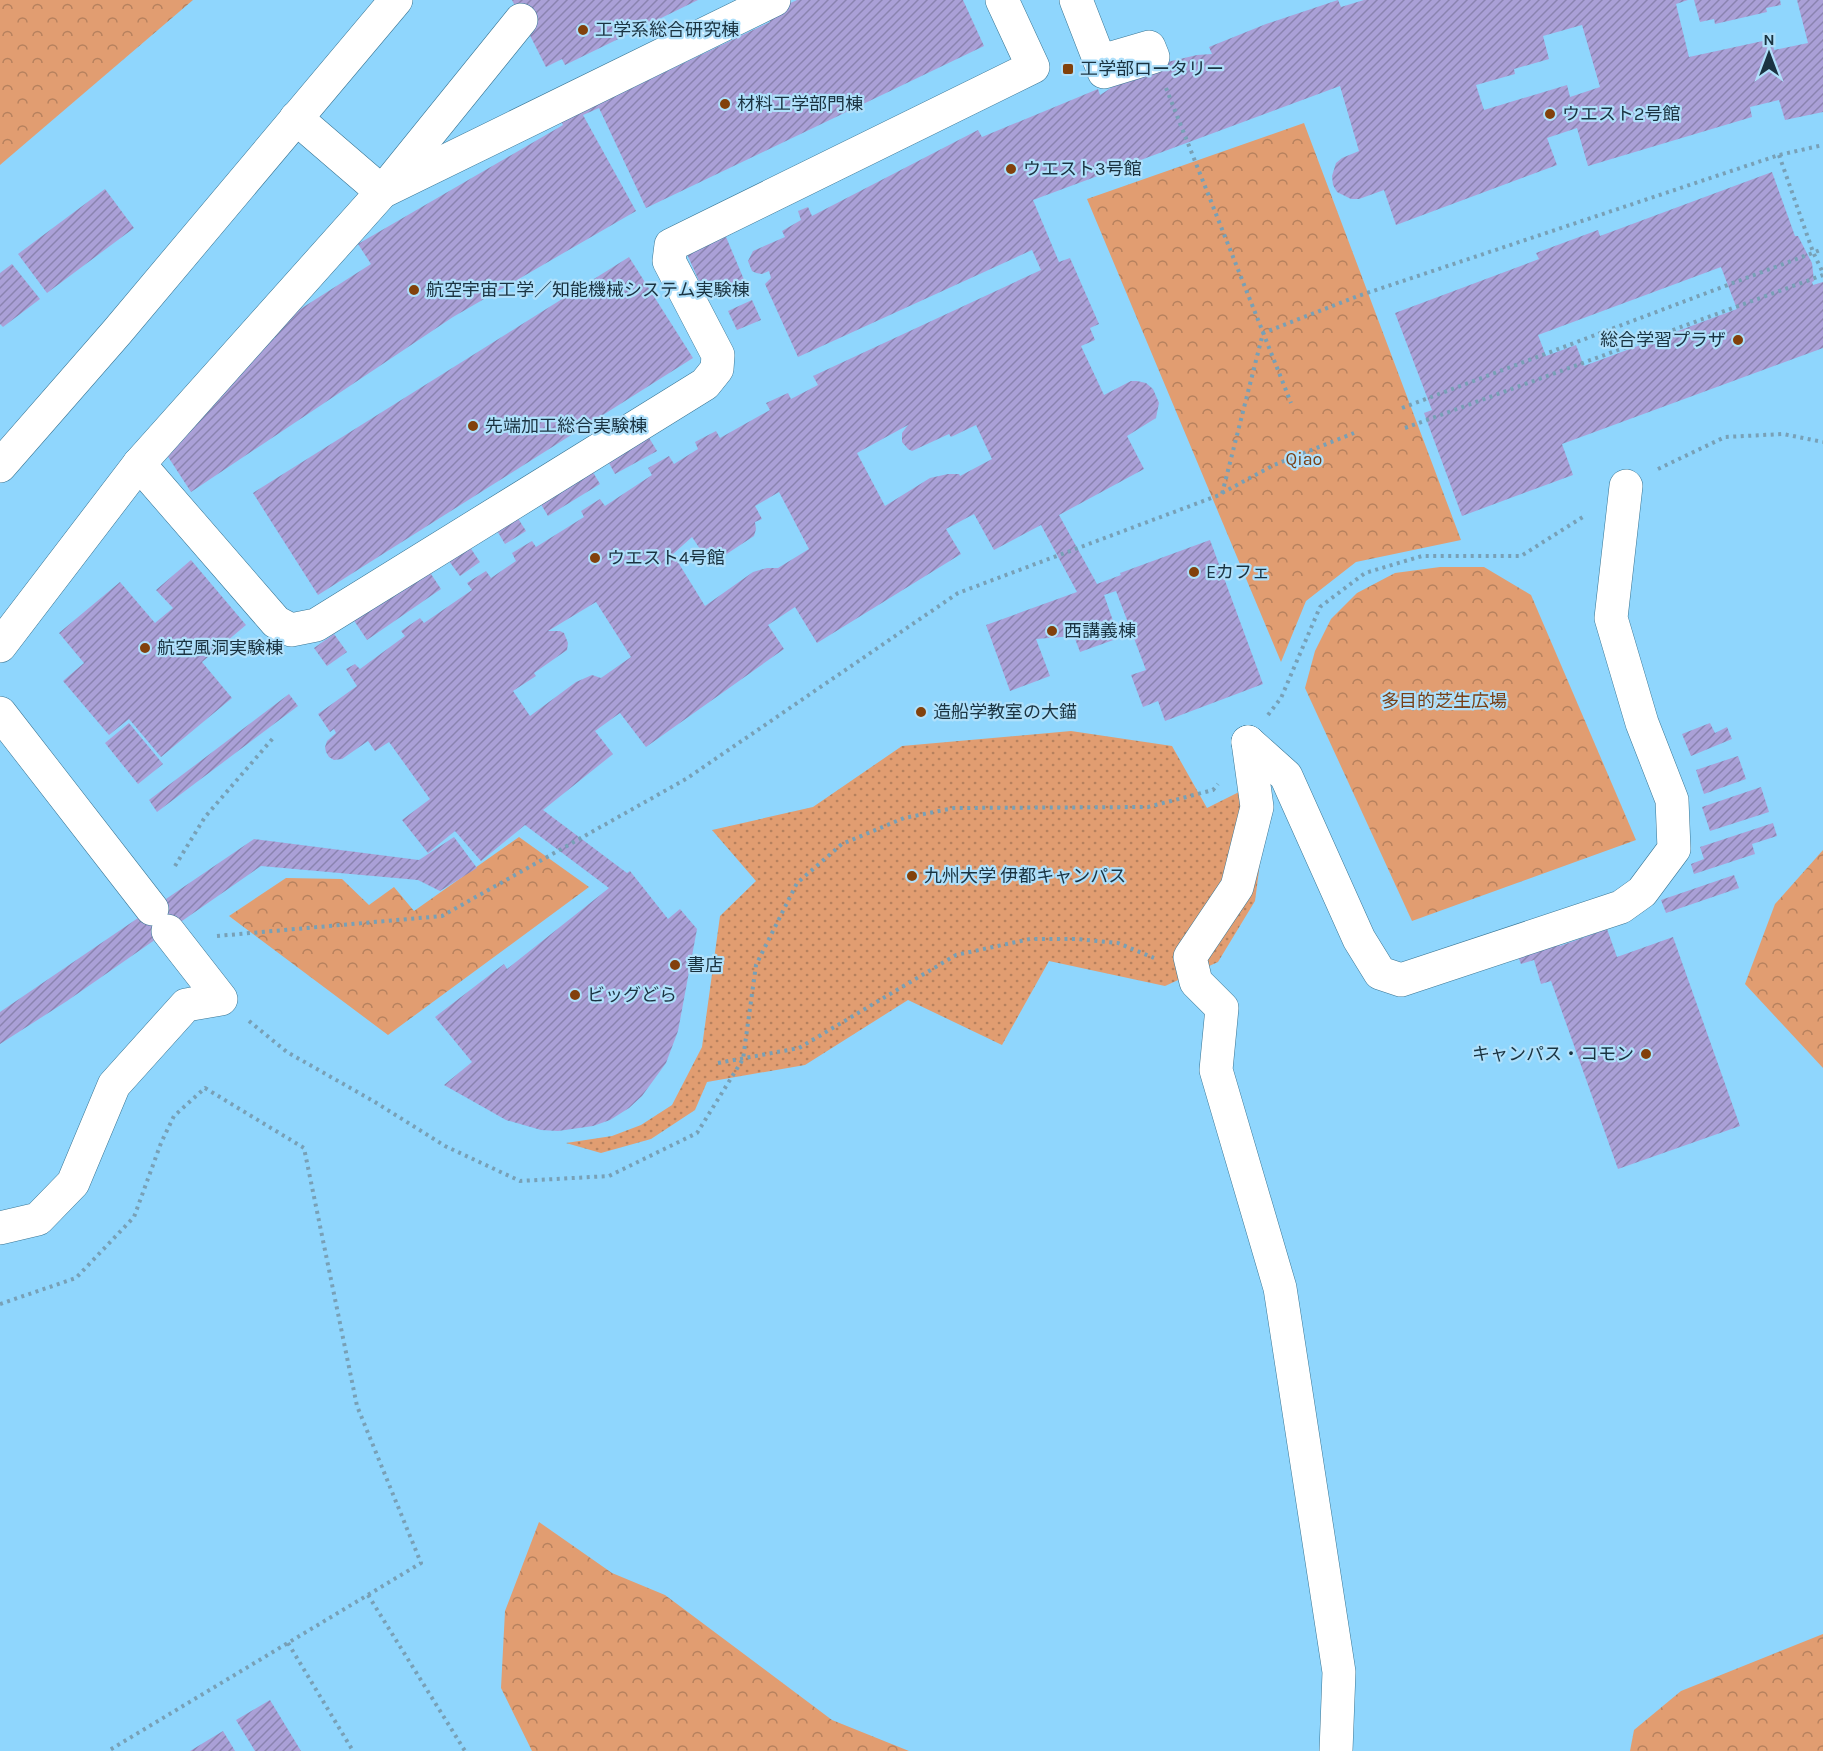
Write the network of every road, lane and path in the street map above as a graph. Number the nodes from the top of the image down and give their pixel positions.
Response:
1 (396, 0) edge
2 (774, 0) edge
3 (1002, 0) edge
4 (1076, 0) edge
5 (521, 20) dead end
6 (1153, 57) joint
7 (296, 118) junction
8 (1823, 144) edge
9 (1779, 155) junction
10 (382, 192) junction
11 (1823, 249) edge
12 (1813, 252) junction
13 (1823, 274) edge
14 (1263, 333) junction
15 (1291, 403) dead end
16 (1402, 408) dead end
17 (1405, 428) dead end
18 (1354, 433) dead end
19 (1823, 442) edge
20 (139, 464) junction
21 (0, 466) edge
22 (1626, 486) junction
23 (1222, 494) junction
24 (0, 646) edge
25 (0, 713) edge
26 (274, 737) dead end
27 (1248, 742) junction
28 (175, 866) dead end
29 (165, 926) junction
30 (1196, 982) junction
31 (221, 999) junction
32 (743, 1059) junction
33 (718, 1063) dead end
34 (0, 1227) edge
35 (0, 1304) edge
36 (368, 1595) junction
37 (288, 1643) junction
38 (108, 1751) edge
39 (353, 1751) edge
40 (465, 1751) edge
41 (1336, 1751) edge

1 - 7 street
2 - 10 street
3 - 20 street
4 - 6 street
5 - 10 street
6 - 14 path
7 - 10 street
7 - 21 street
8 - 9 path
9 - 12 path
9 - 14 path
10 - 20 street
11 - 12 path
12 - 13 path
12 - 16 path
13 - 17 path
14 - 15 path
14 - 23 path
18 - 23 path
19 - 22 path
20 - 24 street
22 - 27 path
22 - 27 street
23 - 29 path
25 - 29 street
26 - 28 path
27 - 30 street
27 - 32 path
29 - 31 street
30 - 32 path
30 - 41 street
31 - 32 path
31 - 34 street
32 - 33 path
35 - 36 path
36 - 37 path
36 - 40 path
37 - 38 path
37 - 39 path

